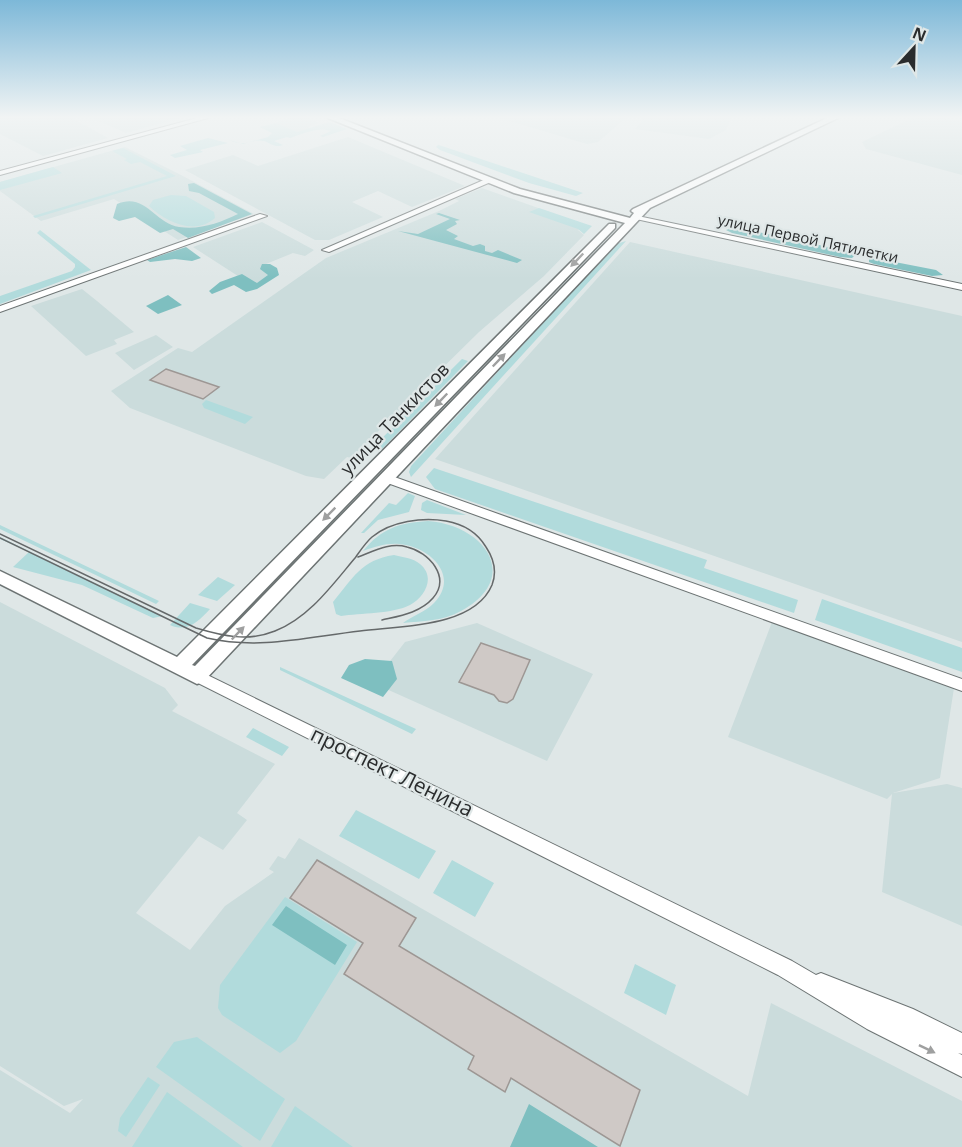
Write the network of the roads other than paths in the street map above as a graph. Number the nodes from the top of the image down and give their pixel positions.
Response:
1 (465, 172) edge
2 (487, 172) edge
3 (721, 172) edge
4 (489, 181) junction
5 (263, 216) dead end
6 (628, 218) junction
7 (326, 250) dead end
8 (962, 287) edge
9 (0, 309) edge
10 (378, 475) junction
11 (0, 577) edge
12 (179, 667) junction
13 (197, 676) junction
14 (962, 685) edge
15 (903, 1026) junction
16 (962, 1044) edge
17 (962, 1066) edge

1 - 4 main road, улица Первой Пятилетки
2 - 6 main road, улица Первой Пятилетки
3 - 6 main road, улица Танкистов
4 - 6 main road, улица Первой Пятилетки
4 - 7 street
5 - 9 street
6 - 8 street, улица Первой Пятилетки
6 - 10 main road, улица Танкистов
10 -> 12 main road, улица Танкистов
13 -> 10 main road, улица Танкистов
10 - 14 street
11 - 12 main road, проспект Ленина
12 - 13 main road, проспект Ленина
13 - 15 street, проспект Ленина
15 - 16 street, проспект Ленина
15 -> 17 street, проспект Ленина

